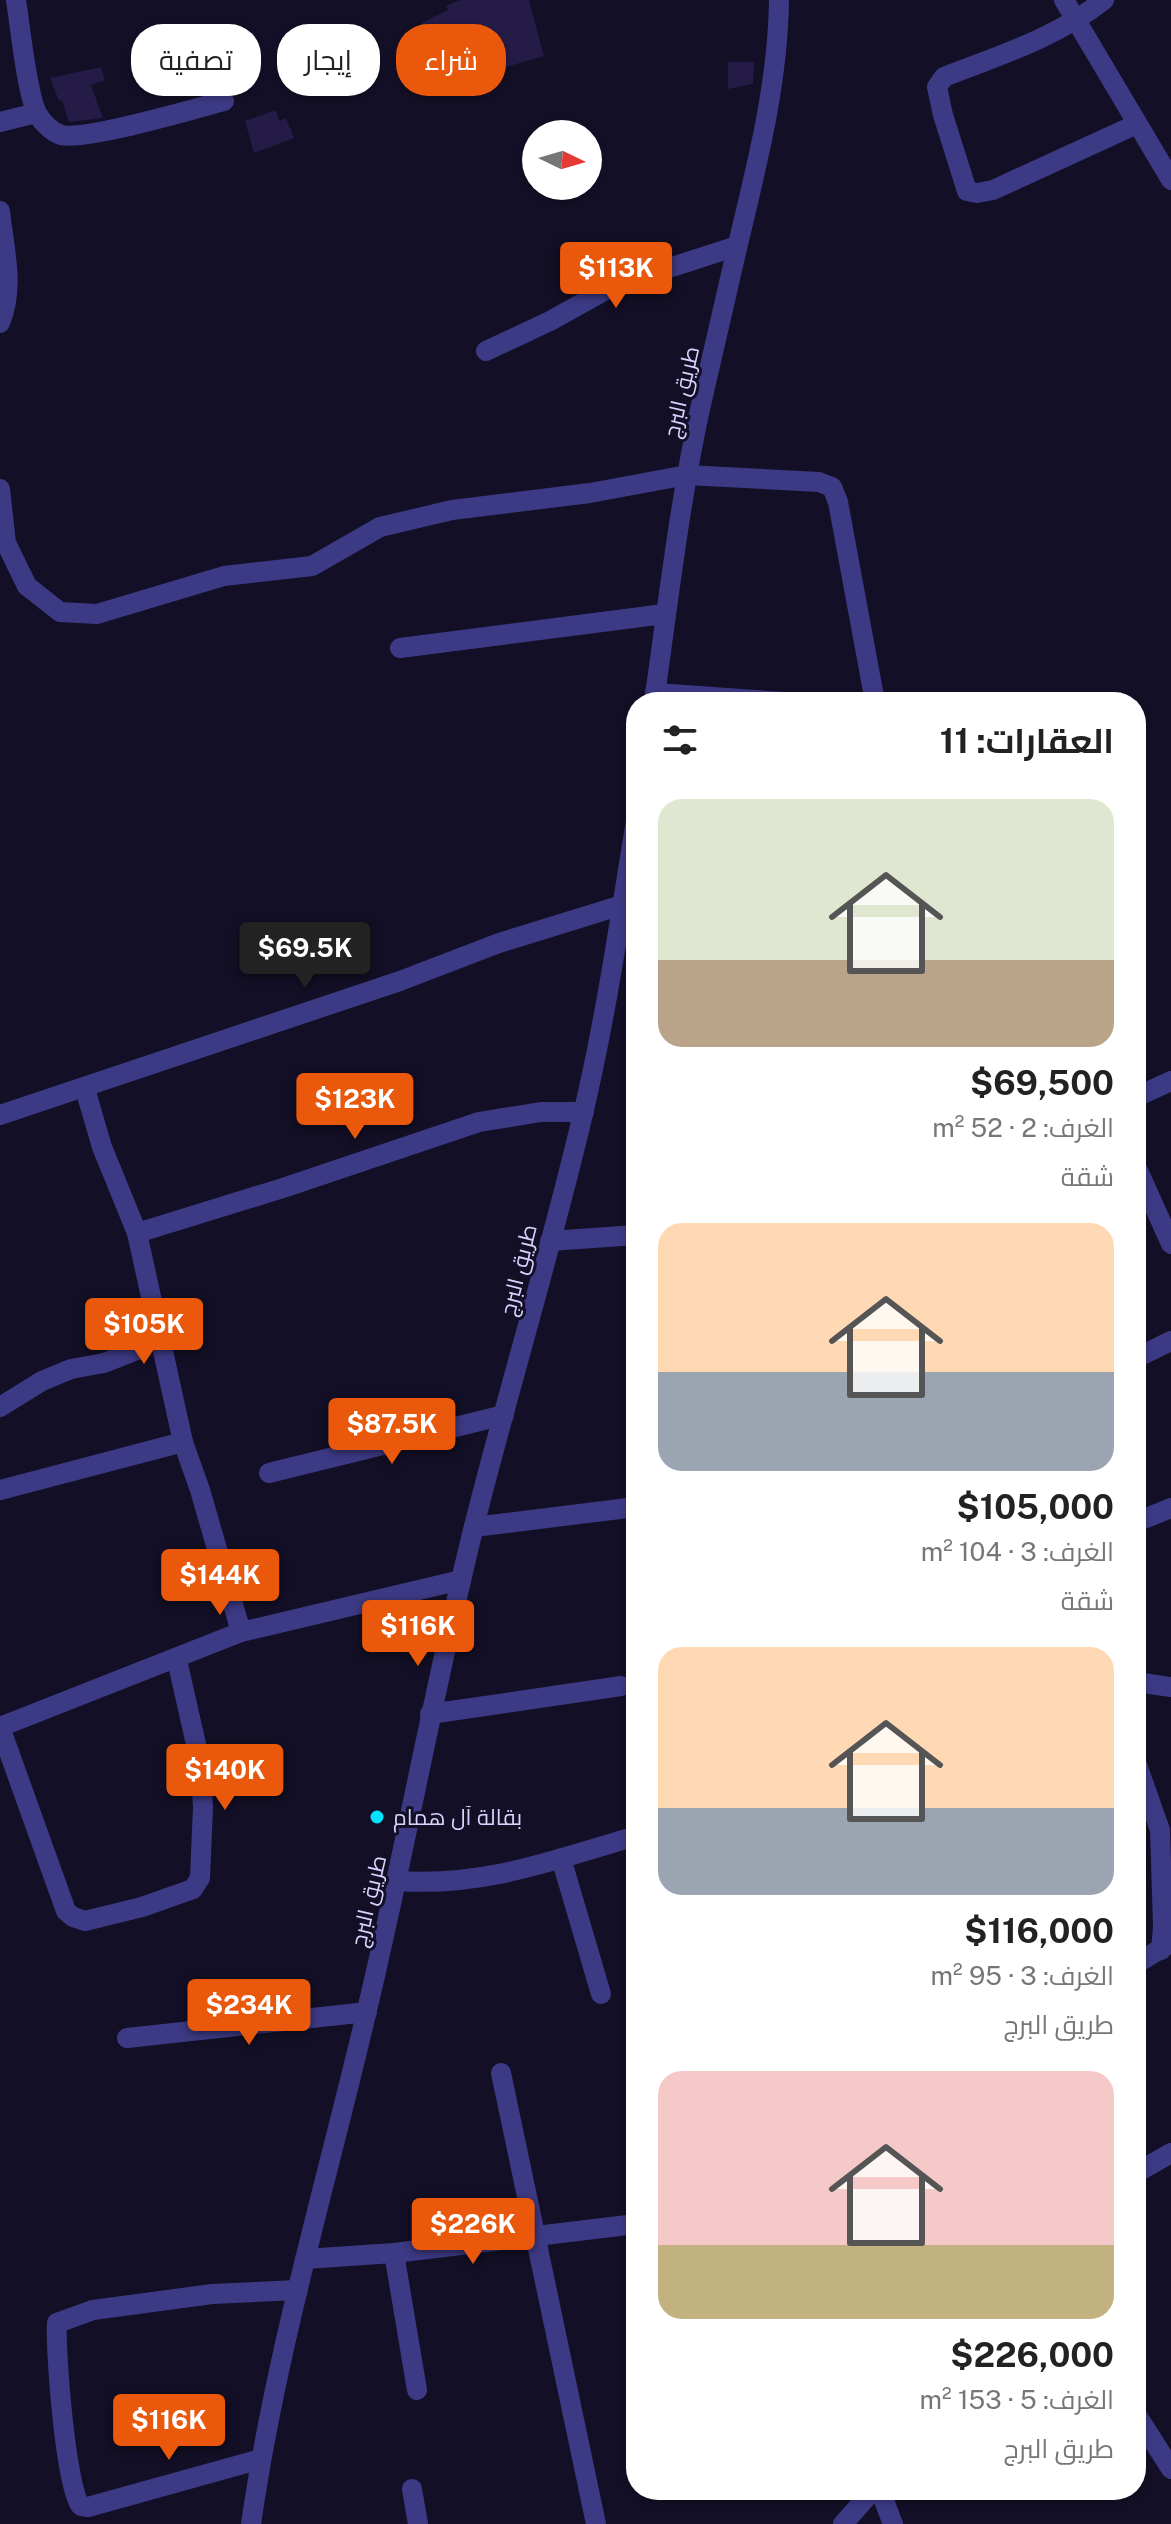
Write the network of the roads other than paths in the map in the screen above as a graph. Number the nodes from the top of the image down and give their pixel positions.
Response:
1 (779, 0) edge
2 (1064, 0) edge
3 (1104, 0) edge
4 (11, 10) edge
5 (1078, 20) junction
6 (224, 101) dead end
7 (36, 113) junction
8 (0, 122) edge
9 (1137, 124) junction
10 (1171, 180) edge
11 (0, 211) edge
12 (737, 246) junction
13 (0, 323) edge
14 (486, 351) dead end
15 (687, 475) junction
16 (0, 489) edge
17 (664, 614) junction
18 (400, 648) dead end
19 (655, 692) edge
20 (873, 692) edge
21 (626, 881) edge
22 (622, 905) junction
23 (626, 935) edge
24 (626, 947) edge
25 (1171, 1081) edge
26 (85, 1089) junction
27 (1146, 1092) edge
28 (584, 1112) junction
29 (0, 1115) edge
30 (1146, 1188) edge
31 (137, 1233) junction
32 (626, 1236) edge
33 (550, 1241) junction
34 (1171, 1244) edge
35 (157, 1322) junction
36 (1171, 1341) edge
37 (1146, 1353) edge
38 (0, 1407) edge
39 (504, 1415) junction
40 (183, 1442) junction
41 (269, 1473) dead end
42 (0, 1490) edge
43 (626, 1508) edge
44 (1171, 1508) edge
45 (1146, 1518) edge
46 (474, 1527) junction
47 (461, 1580) junction
48 (241, 1632) junction
49 (177, 1660) junction
50 (1146, 1683) edge
51 (621, 1686) dead end
52 (1171, 1687) edge
53 (430, 1714) junction
54 (0, 1727) edge
55 (1146, 1790) edge
56 (626, 1839) edge
57 (561, 1858) junction
58 (397, 1881) junction
59 (1166, 1946) edge
60 (1146, 1958) edge
61 (601, 1994) dead end
62 (367, 2012) junction
63 (127, 2038) dead end
64 (501, 2073) dead end
65 (1171, 2153) edge
66 (1146, 2167) edge
67 (626, 2225) edge
68 (537, 2236) junction
69 (394, 2253) junction
70 (305, 2259) junction
71 (298, 2290) junction
72 (417, 2390) dead end
73 (1146, 2430) edge
74 (261, 2459) junction
75 (1171, 2469) edge
76 (412, 2489) dead end
77 (864, 2500) edge
78 (884, 2500) edge
79 (251, 2524) edge
80 (418, 2524) edge
81 (596, 2524) edge
82 (843, 2524) edge
83 (893, 2524) edge

1 - 12 street, طريق البرج
2 - 5 street
3 - 5 street
4 - 7 street
5 - 9 street
5 - 9 street
6 - 7 street
7 - 8 street
9 - 10 street
11 - 13 street
12 - 14 street
12 - 15 street, طريق البرج
15 - 16 street
15 - 17 street, طريق البرج
15 - 20 street
17 - 18 street
17 - 19 street, طريق البرج
21 - 22 street, طريق البرج
22 - 23 street, طريق البرج
22 - 26 street
24 - 28 street, طريق البرج
25 - 27 street
26 - 29 street
26 - 31 street
28 - 31 street
28 - 33 street, طريق البرج
30 - 34 street
31 - 35 street
32 - 33 street
33 - 39 street, طريق البرج
35 - 38 street
35 - 40 street
36 - 37 street
39 - 41 street
39 - 46 street, طريق البرج
40 - 42 street
40 - 48 street
43 - 46 street
44 - 45 street
46 - 47 street, طريق البرج
47 - 48 street
47 - 53 street, طريق البرج
48 - 49 street
49 - 54 street
49 - 54 street
50 - 52 street
51 - 53 street
53 - 58 street, طريق البرج
55 - 59 street
56 - 57 street
57 - 58 street
57 - 61 street
58 - 62 street, طريق البرج
59 - 60 street
62 - 63 street
62 - 70 street, طريق البرج
64 - 68 street
65 - 66 street
67 - 68 street
68 - 69 street
68 - 81 street
69 - 70 street
69 - 72 street
70 - 71 street, طريق البرج
71 - 74 street, طريق البرج
71 - 74 street
73 - 75 street
74 - 79 street, طريق البرج
76 - 80 street
77 - 82 street
78 - 83 street

